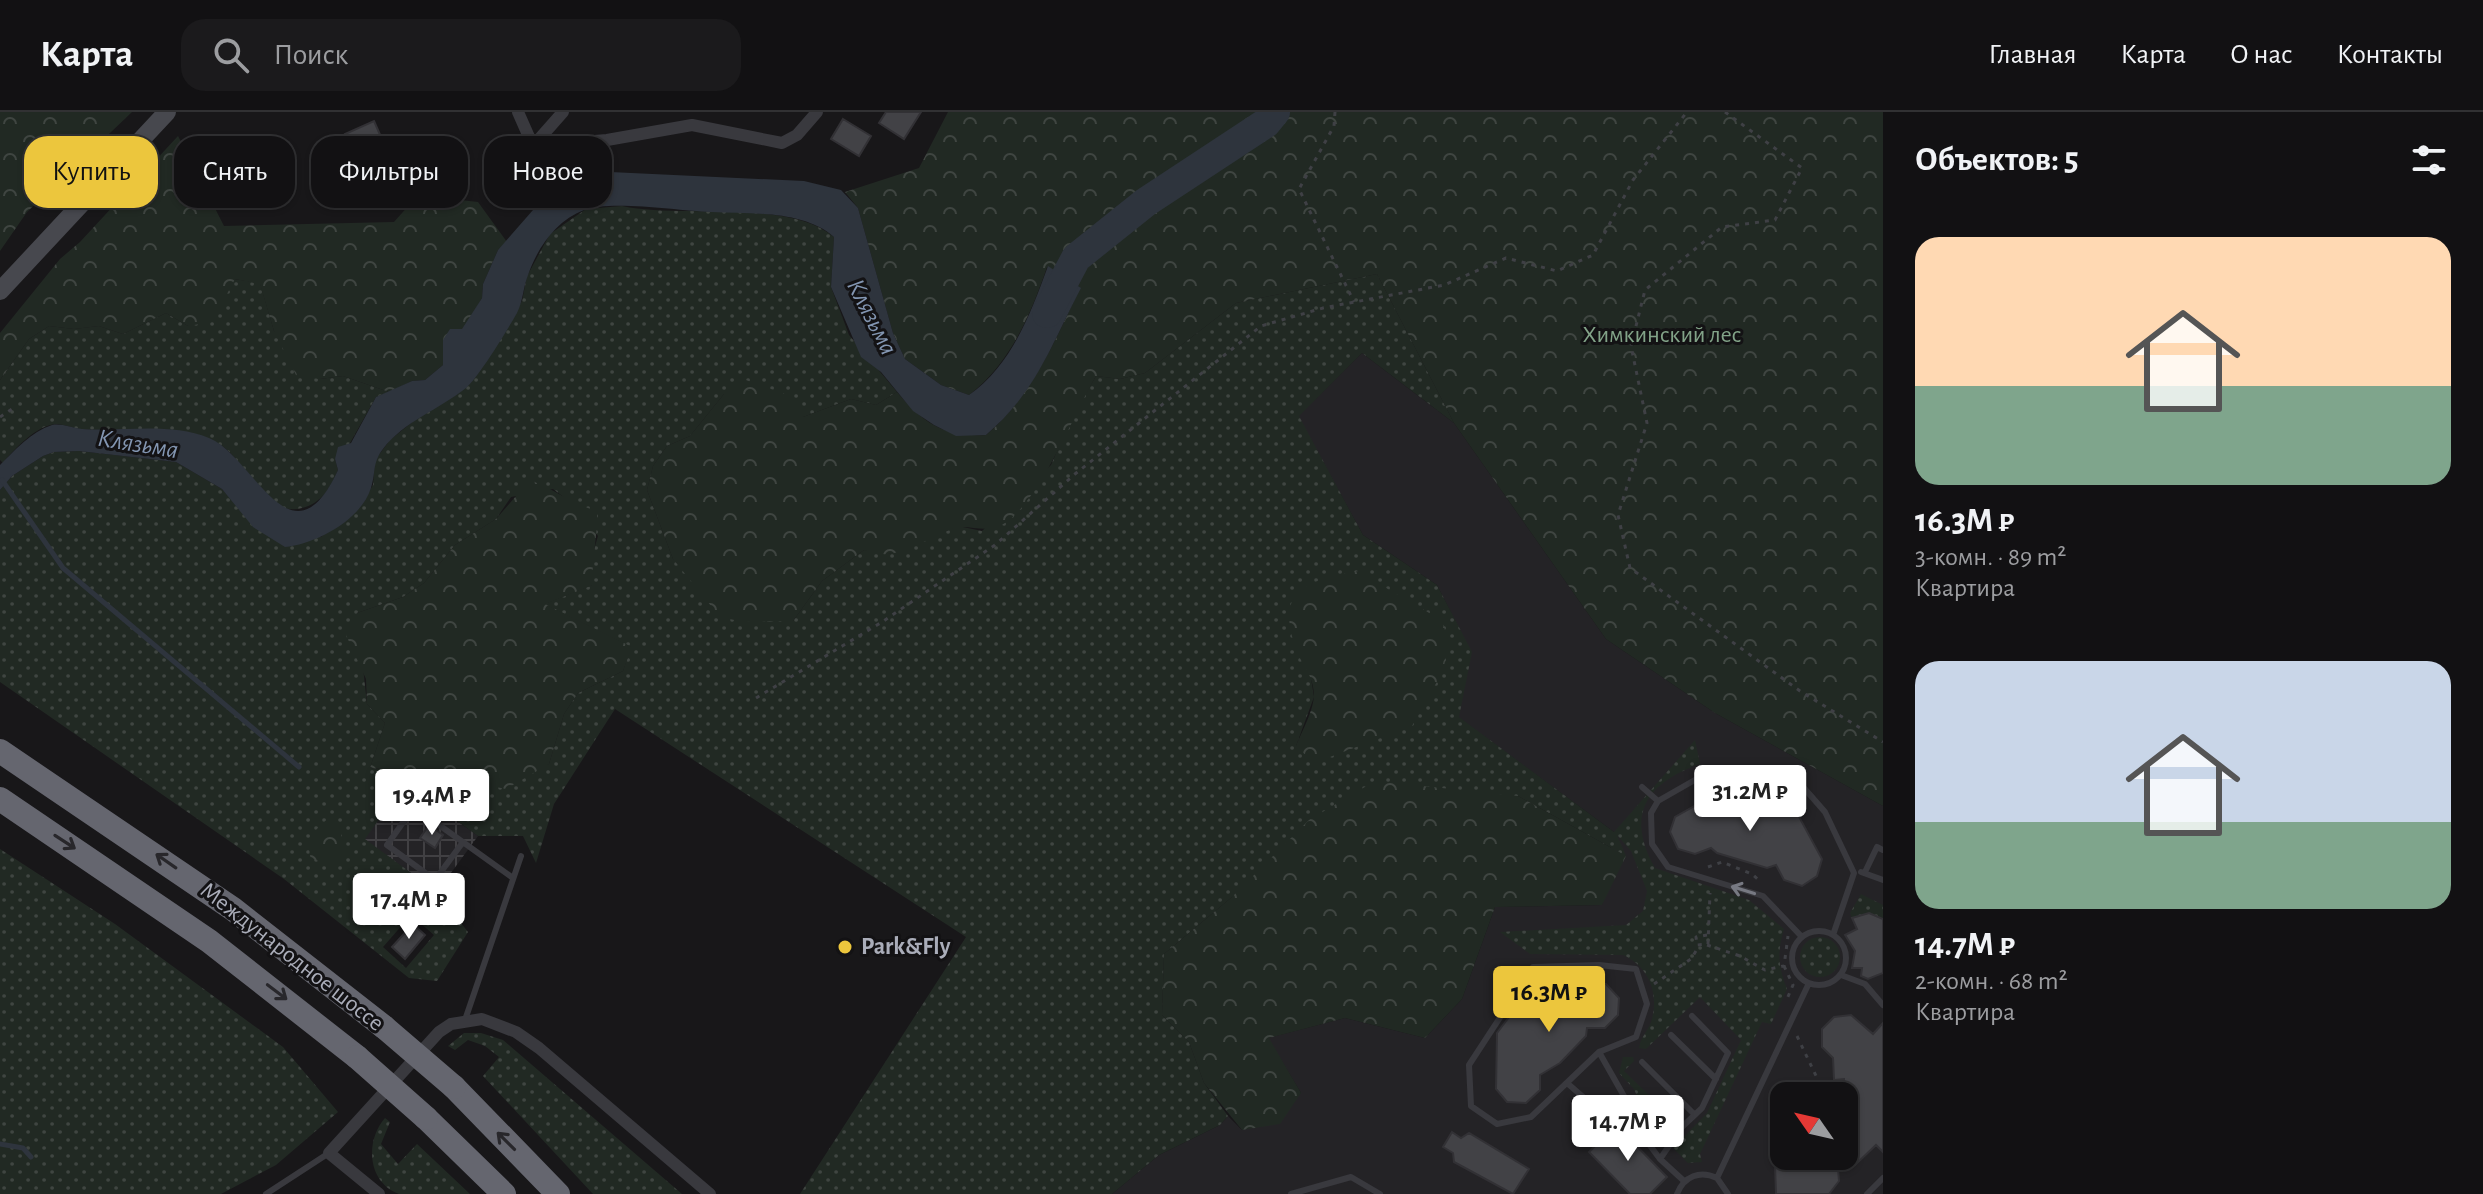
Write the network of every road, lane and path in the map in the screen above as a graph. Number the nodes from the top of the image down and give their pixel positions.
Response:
1 (167, 112) edge
2 (518, 112) edge
3 (563, 112) edge
4 (817, 112) edge
5 (1335, 112) edge
6 (1687, 112) edge
7 (1725, 112) edge
8 (529, 136) edge
9 (542, 136) edge
10 (612, 139) edge
11 (0, 291) edge
12 (1354, 303) junction
13 (15, 407) dead end
14 (0, 417) edge
15 (756, 698) dead end
16 (1883, 742) edge
17 (0, 751) edge
18 (1642, 787) dead end
19 (0, 799) edge
20 (1658, 801) junction
21 (463, 842) junction
22 (1883, 850) edge
23 (521, 856) dead end
24 (1865, 872) junction
25 (1854, 873) junction
26 (513, 878) junction
27 (1883, 880) edge
28 (1711, 889) dead end
29 (1707, 935) junction
30 (1833, 935) junction
31 (1802, 937) junction
32 (1707, 945) junction
33 (1699, 946) junction
34 (1784, 966) dead end
35 (1778, 968) dead end
36 (1841, 975) junction
37 (1809, 983) junction
38 (1652, 984) dead end
39 (1789, 995) junction
40 (1801, 1000) junction
41 (1785, 1005) dead end
42 (1883, 1005) edge
43 (1692, 1016) dead end
44 (465, 1020) junction
45 (1796, 1030) dead end
46 (1671, 1035) dead end
47 (1599, 1052) junction
48 (1642, 1062) dead end
49 (1716, 1079) junction
50 (1818, 1082) edge
51 (1567, 1083) junction
52 (1695, 1115) junction
53 (1628, 1116) junction
54 (329, 1153) junction
55 (1660, 1159) junction
56 (1717, 1178) junction
57 (1883, 1178) edge
58 (1684, 1181) junction
59 (266, 1194) edge
60 (379, 1194) edge
61 (504, 1194) edge
62 (558, 1194) edge
63 (710, 1194) edge
64 (1291, 1194) edge
65 (1380, 1194) edge
66 (1677, 1194) edge
67 (1728, 1194) edge
68 (1867, 1194) edge

1 - 11 street
2 - 8 street
3 - 9 street
4 - 10 street
5 - 12 path
6 - 12 path
7 - 16 path
12 - 15 path
13 - 14 path
62 -> 17 highway, Международное шоссе, bridge
18 - 20 lane
19 -> 61 highway, Международное шоссе, bridge
20 - 25 lane
31 -> 20 lane
21 - 21 lane
21 - 26 lane
22 - 24 lane
23 - 26 lane
24 - 25 lane
24 - 27 lane
25 - 30 lane
26 - 44 lane
28 - 29 path
29 - 32 path
29 - 33 path
30 - 31 lane
30 - 36 lane
31 - 37 lane
32 - 33 path
32 - 35 path
33 - 38 path
34 - 39 path
36 - 37 lane
36 - 42 lane
37 - 40 lane
39 - 40 path
39 - 41 path
40 - 56 lane
43 - 49 lane
44 - 54 street
44 - 63 street
45 - 50 path
46 - 49 lane
47 - 51 lane
47 - 51 lane
47 - 53 lane
48 - 52 lane
49 - 52 lane
51 - 53 lane
52 - 55 lane
53 - 55 lane
54 - 59 lane
54 - 60 street
55 - 58 lane
56 - 58 lane
56 - 67 lane
57 - 68 lane
58 - 66 lane
64 - 65 lane

